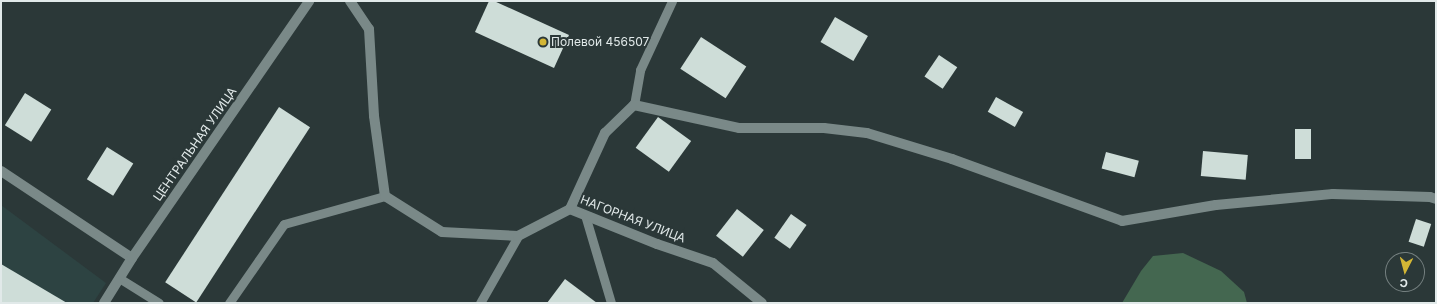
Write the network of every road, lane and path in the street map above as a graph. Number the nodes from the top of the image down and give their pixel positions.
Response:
1 (309, 1) edge
2 (350, 1) edge
3 (672, 1) edge
4 (634, 105) junction
5 (1, 171) edge
6 (385, 196) junction
7 (1434, 196) edge
8 (570, 209) junction
9 (585, 215) junction
10 (518, 236) junction
11 (132, 258) junction
12 (120, 278) junction
13 (104, 303) edge
14 (159, 303) edge
15 (229, 303) edge
16 (480, 303) edge
17 (611, 303) edge
18 (762, 303) edge

1 - 11 street, ЦЕНТРАЛЬНАЯ УЛИЦА
2 - 6 street
3 - 4 lane
4 - 7 street
4 - 8 street
5 - 11 street
6 - 10 street
6 - 15 lane
8 - 9 street, НАГОРНАЯ УЛИЦА
8 - 10 street, НАГОРНАЯ УЛИЦА
9 - 17 lane
9 - 18 street, НАГОРНАЯ УЛИЦА
10 - 16 lane
11 - 12 street, ЦЕНТРАЛЬНАЯ УЛИЦА
12 - 13 street, ЦЕНТРАЛЬНАЯ УЛИЦА
12 - 14 lane

